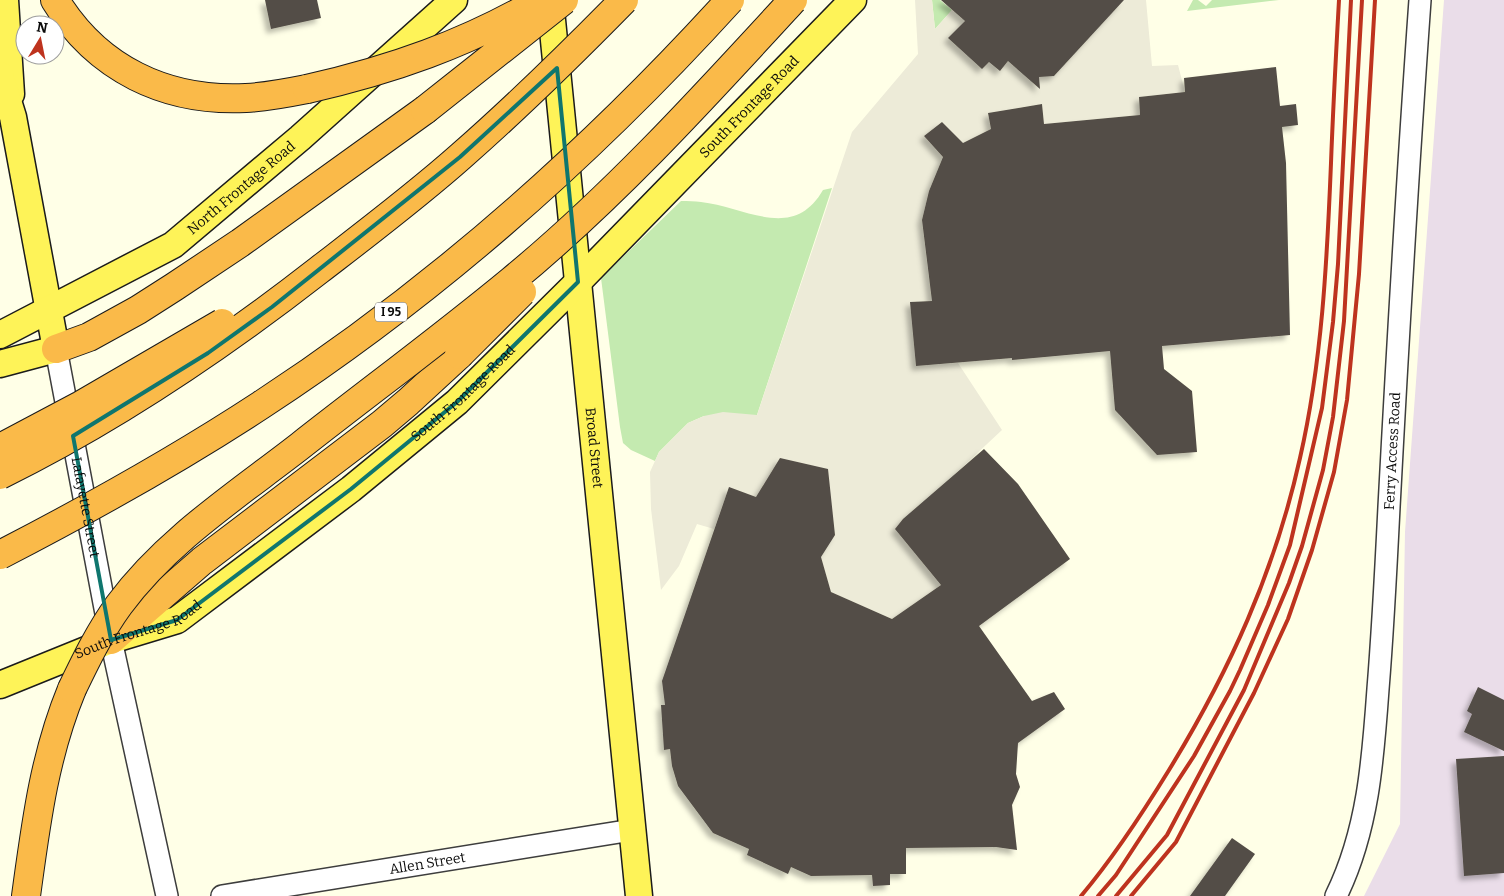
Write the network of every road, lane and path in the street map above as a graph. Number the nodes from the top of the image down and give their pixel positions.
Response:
1 (5, 0) edge
2 (55, 0) edge
3 (454, 0) edge
4 (541, 0) edge
5 (550, 0) edge
6 (564, 0) edge
7 (624, 0) edge
8 (730, 0) edge
9 (792, 0) edge
10 (854, 0) edge
11 (1420, 0) edge
12 (0, 75) edge
13 (13, 117) junction
14 (653, 148) junction
15 (334, 259) junction
16 (578, 282) junction
17 (49, 310) junction
18 (0, 335) edge
19 (56, 348) junction
20 (0, 364) edge
21 (0, 448) edge
22 (0, 475) edge
23 (0, 555) edge
24 (111, 640) junction
25 (0, 685) edge
26 (632, 830) junction
27 (26, 896) edge
28 (167, 896) edge
29 (222, 896) edge
30 (639, 896) edge
31 (1336, 896) edge

1 - 13 main road, Lafayette Street
2 - 4 highway, bridge
3 - 17 main road, North Frontage Road
5 - 16 main road, Broad Street
6 - 19 highway, bridge
7 - 15 highway, bridge
8 - 23 highway, I 95, bridge
9 - 14 highway, bridge
10 - 16 main road, South Frontage Road
11 - 31 street, Ferry Access Road
12 - 13 main road, Lafayette Street
13 - 17 main road, Lafayette Street
14 - 24 highway, bridge
14 - 27 highway, bridge
15 - 21 highway, bridge
15 - 22 highway, bridge
16 - 24 main road, South Frontage Road
16 - 26 main road, Broad Street
17 - 18 main road, North Frontage Road
17 - 19 main road, Lafayette Street
19 - 20 main road
19 - 24 street, Lafayette Street
24 - 25 main road, South Frontage Road
24 - 28 street, Lafayette Street
26 - 29 street, Allen Street
26 - 30 main road, Broad Street

